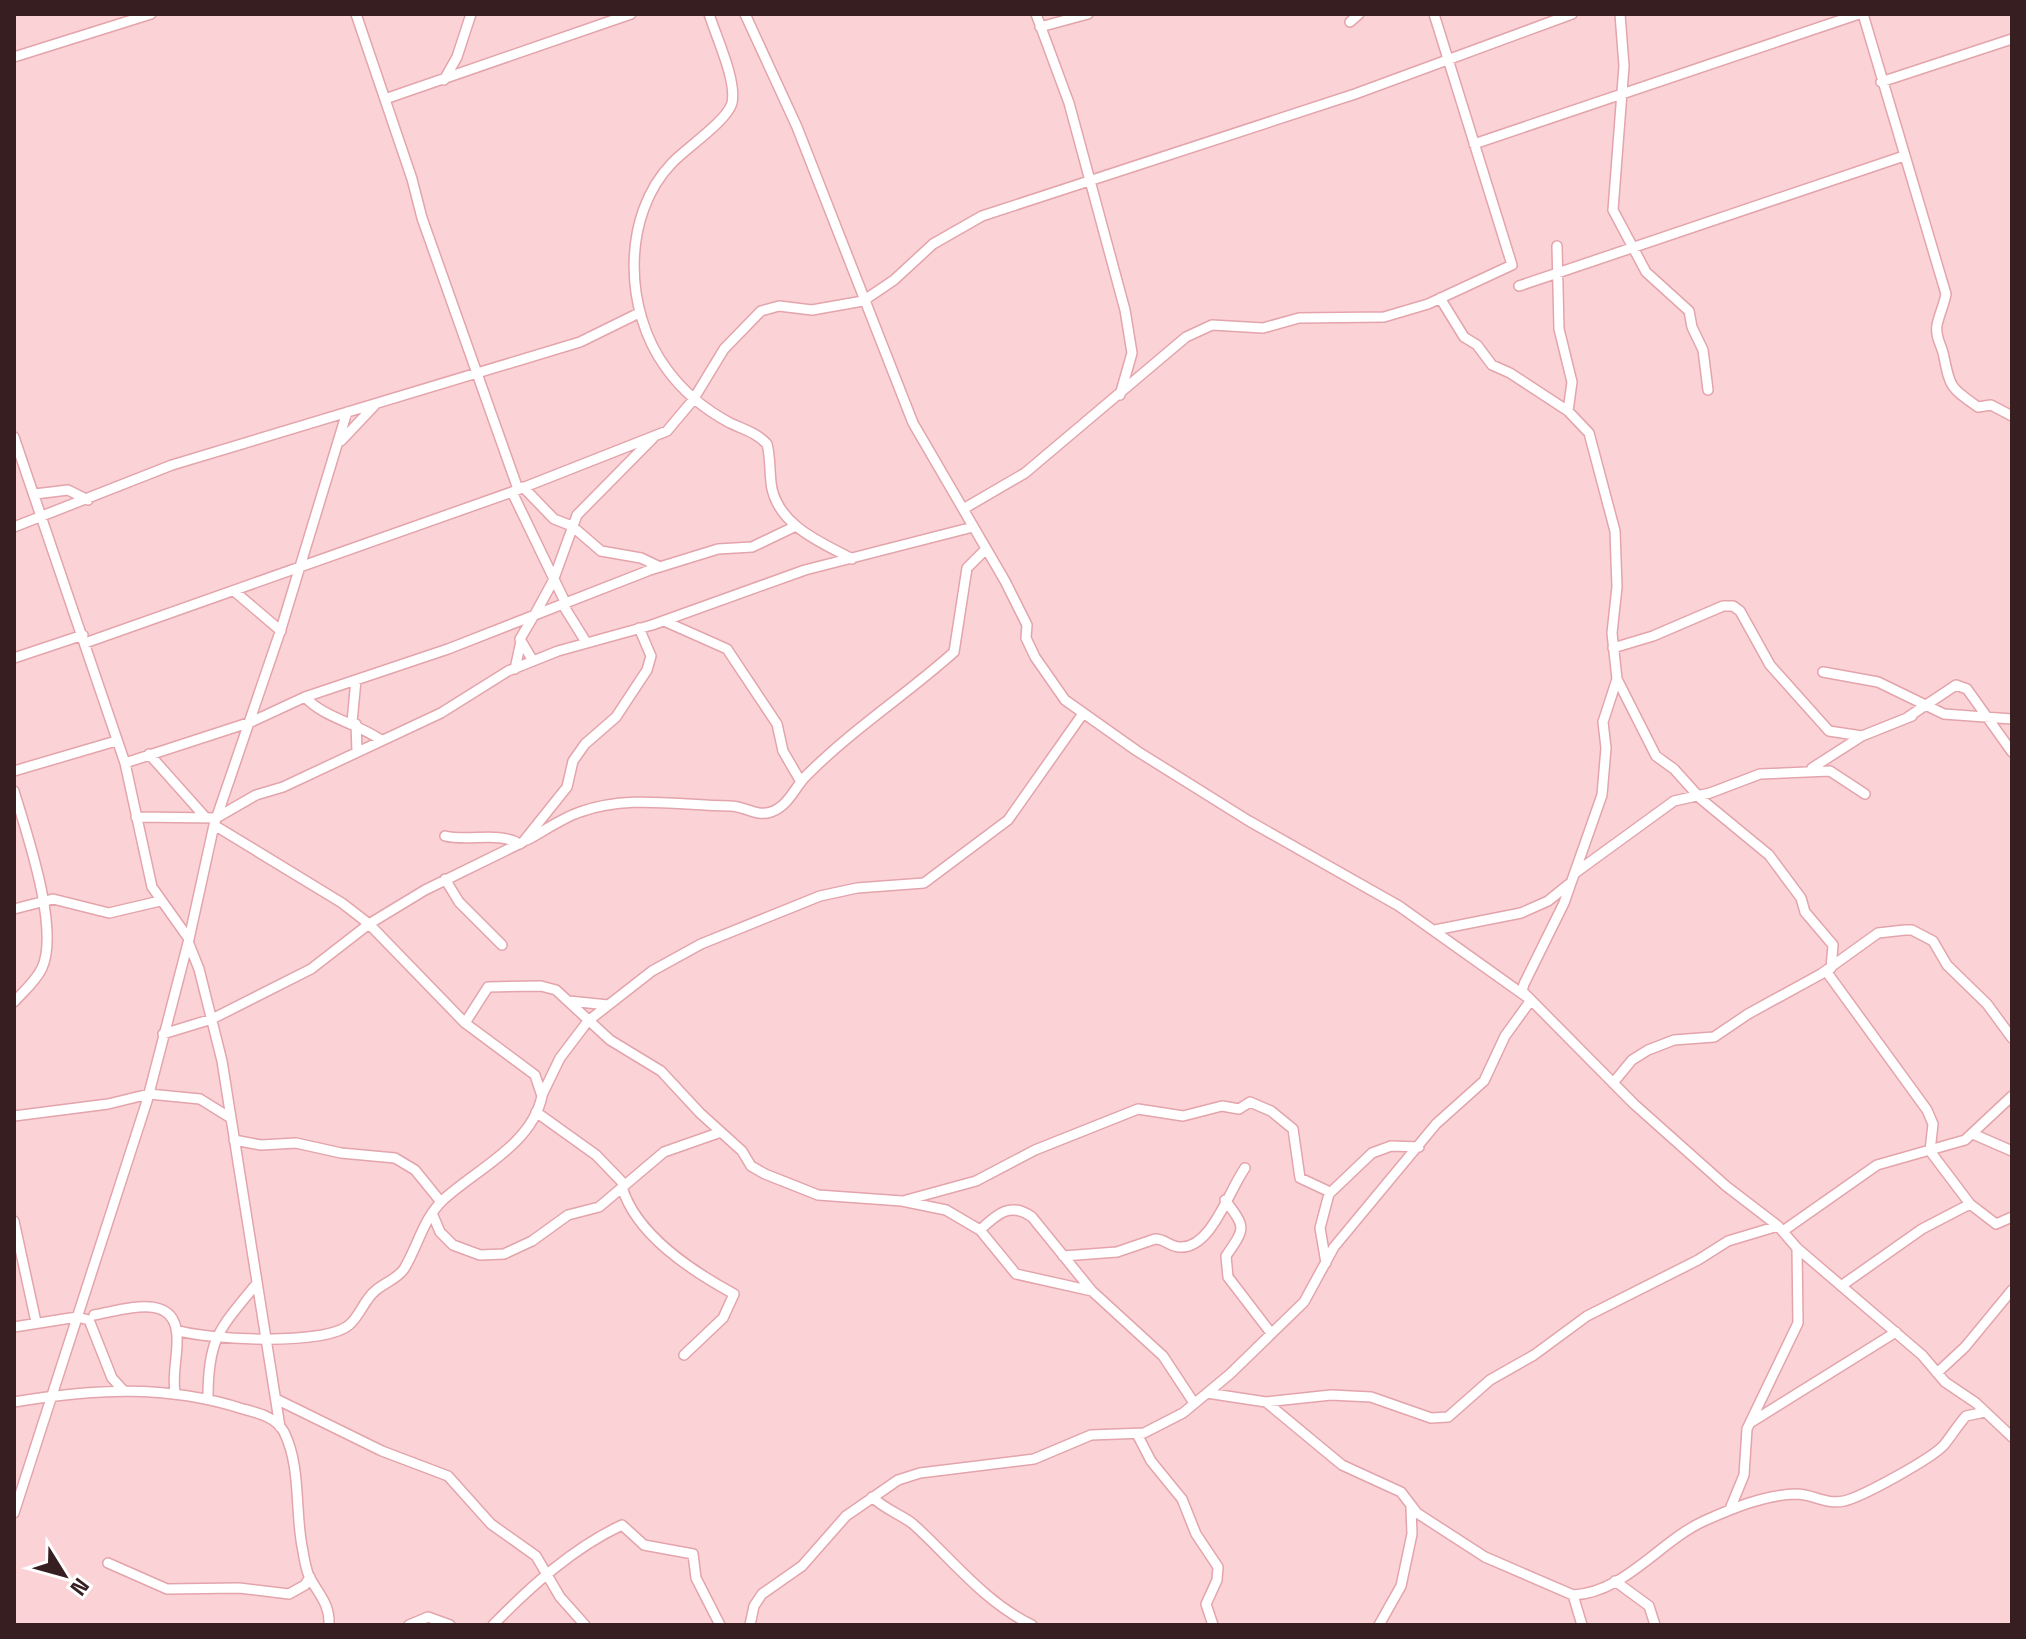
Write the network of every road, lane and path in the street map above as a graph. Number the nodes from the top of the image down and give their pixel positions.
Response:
1 (151, 14) edge
2 (356, 14) edge
3 (471, 14) edge
4 (631, 14) edge
5 (709, 14) edge
6 (745, 14) edge
7 (1036, 14) edge
8 (1088, 14) edge
9 (1359, 14) edge
10 (1434, 14) edge
11 (1572, 14) edge
12 (1620, 14) edge
13 (1861, 14) edge
14 (1350, 22) dead end
15 (1040, 27) junction
16 (2012, 39) edge
17 (14, 57) edge
18 (1448, 57) junction
19 (444, 80) junction
20 (1881, 82) junction
21 (1621, 93) junction
22 (385, 99) junction
23 (1474, 144) junction
24 (1904, 156) junction
25 (1088, 181) junction
26 (1557, 246) dead end
27 (1632, 249) junction
28 (1557, 273) junction
29 (1519, 286) dead end
30 (1440, 298) junction
31 (863, 301) junction
32 (639, 313) junction
33 (476, 374) junction
34 (1708, 390) dead end
35 (1120, 395) junction
36 (693, 400) junction
37 (377, 403) junction
38 (1568, 411) junction
39 (347, 412) junction
40 (2012, 416) edge
41 (656, 436) junction
42 (14, 437) edge
43 (339, 442) junction
44 (518, 489) junction
45 (35, 494) junction
46 (88, 500) junction
47 (965, 508) junction
48 (43, 517) junction
49 (572, 526) junction
50 (796, 526) junction
51 (14, 527) edge
52 (973, 527) junction
53 (986, 549) junction
54 (852, 559) junction
55 (660, 567) junction
56 (300, 568) junction
57 (553, 581) junction
58 (234, 591) junction
59 (564, 604) junction
60 (533, 617) junction
61 (664, 621) junction
62 (639, 628) junction
63 (281, 631) junction
64 (84, 639) junction
65 (521, 641) junction
66 (586, 642) junction
67 (1613, 648) junction
68 (14, 658) edge
69 (533, 661) junction
70 (515, 669) junction
71 (1823, 672) dead end
72 (1617, 679) junction
73 (356, 680) junction
74 (305, 697) junction
75 (1930, 708) junction
76 (1082, 715) junction
77 (1988, 719) junction
78 (2012, 719) edge
79 (251, 722) junction
80 (354, 723) junction
81 (1862, 736) junction
82 (381, 740) junction
83 (116, 741) junction
84 (357, 751) junction
85 (2012, 752) edge
86 (149, 754) junction
87 (125, 763) junction
88 (14, 771) edge
89 (1807, 771) junction
90 (801, 782) junction
91 (14, 791) edge
92 (1865, 794) dead end
93 (1698, 796) junction
94 (136, 817) junction
95 (212, 820) junction
96 (445, 836) dead end
97 (521, 843) junction
98 (1574, 877) junction
99 (445, 879) junction
100 (42, 900) junction
101 (160, 901) junction
102 (14, 909) edge
103 (369, 924) junction
104 (1435, 930) junction
105 (189, 941) junction
106 (502, 945) dead end
107 (1829, 969) junction
108 (1531, 1000) junction
109 (569, 1001) junction
110 (14, 1002) edge
111 (608, 1005) junction
112 (212, 1019) junction
113 (588, 1021) junction
114 (465, 1023) junction
115 (163, 1034) junction
116 (2012, 1038) edge
117 (1613, 1083) junction
118 (149, 1094) junction
119 (542, 1096) junction
120 (2012, 1096) edge
121 (536, 1112) junction
122 (14, 1116) edge
123 (229, 1117) junction
124 (721, 1132) junction
125 (1973, 1134) junction
126 (234, 1140) junction
127 (1419, 1147) junction
128 (1930, 1151) junction
129 (2012, 1151) edge
130 (1245, 1168) dead end
131 (623, 1185) junction
132 (1330, 1192) junction
133 (1225, 1200) junction
134 (902, 1201) junction
135 (441, 1202) junction
136 (1970, 1204) junction
137 (432, 1213) junction
138 (2012, 1217) edge
139 (14, 1221) edge
140 (1780, 1229) junction
141 (980, 1230) junction
142 (1797, 1248) junction
143 (1063, 1256) junction
144 (1326, 1263) junction
145 (257, 1283) junction
146 (1841, 1286) junction
147 (2012, 1290) edge
148 (1092, 1291) junction
149 (94, 1315) dead end
150 (77, 1317) junction
151 (36, 1322) junction
152 (14, 1327) edge
153 (176, 1330) junction
154 (1896, 1332) junction
155 (1271, 1333) junction
156 (215, 1337) junction
157 (267, 1338) junction
158 (684, 1355) dead end
159 (1937, 1373) junction
160 (123, 1390) junction
161 (175, 1393) junction
162 (1207, 1393) junction
163 (53, 1396) junction
164 (208, 1397) junction
165 (276, 1399) junction
166 (14, 1402) edge
167 (1266, 1402) junction
168 (1194, 1403) junction
169 (1985, 1412) junction
170 (1750, 1423) junction
171 (280, 1427) junction
172 (1137, 1434) junction
173 (2012, 1437) edge
174 (872, 1497) junction
175 (1411, 1508) junction
176 (1730, 1509) junction
177 (14, 1513) edge
178 (108, 1563) dead end
179 (547, 1575) junction
180 (310, 1577) junction
181 (1615, 1581) junction
182 (1573, 1595) junction
183 (329, 1625) edge
184 (409, 1625) edge
185 (450, 1625) edge
186 (493, 1625) edge
187 (585, 1625) edge
188 (720, 1625) edge
189 (750, 1625) edge
190 (1032, 1625) edge
191 (1213, 1625) edge
192 (1379, 1625) edge
193 (1582, 1625) edge
194 (1655, 1625) edge

1 - 17 street
2 - 22 street
3 - 19 street
4 - 19 street
5 - 32 street
6 - 31 street
7 - 15 street
8 - 15 street
9 - 14 street
10 - 18 street
11 - 18 street
12 - 21 street
13 - 20 street
13 - 21 street
15 - 25 street
16 - 20 street
18 - 23 street
18 - 25 street
19 - 22 street
20 - 24 street
21 - 23 street
21 - 27 street
22 - 33 street
23 - 30 street
24 - 27 street
24 - 40 street
25 - 31 street
25 - 35 street
26 - 28 street
27 - 28 street
27 - 34 street
28 - 29 street
28 - 38 street
30 - 35 street
30 - 38 street
31 - 36 street
31 - 47 street
32 - 33 street
32 - 36 street
33 - 37 street
33 - 44 street
35 - 47 street
36 - 41 street
36 - 50 street
37 - 39 street
37 - 43 street
38 - 67 street
39 - 43 street
39 - 46 street
41 - 44 street
41 - 49 street
42 - 45 street
43 - 56 street
44 - 49 street
44 - 56 street
44 - 57 street
45 - 46 street
45 - 48 street
46 - 48 street
47 - 52 street
48 - 51 street
48 - 64 street
49 - 55 street
49 - 57 street
50 - 54 street
50 - 55 street
52 - 53 street
52 - 54 street
53 - 76 street
53 - 90 street
54 - 61 street
55 - 59 street
56 - 58 street
56 - 63 street
57 - 59 street
57 - 60 street
58 - 63 street
58 - 64 street
59 - 60 street
59 - 66 street
60 - 65 street
60 - 73 street
61 - 62 street
61 - 90 street
62 - 66 street
62 - 97 street
63 - 79 street
64 - 68 street
64 - 83 street
65 - 69 street
65 - 70 street
66 - 69 street
67 - 72 street
67 - 81 street
69 - 70 street
70 - 82 street
71 - 75 street
72 - 93 street
72 - 98 street
73 - 74 street
73 - 80 street
74 - 79 street
74 - 80 street
75 - 77 street
75 - 77 street
75 - 81 street
76 - 104 street
76 - 111 street
77 - 78 street
77 - 85 street
79 - 86 street
79 - 95 street
80 - 82 street
80 - 84 street
81 - 89 street
82 - 84 street
83 - 87 street
83 - 88 street
84 - 95 street
86 - 87 street
86 - 95 street
87 - 94 street
89 - 92 street
89 - 93 street
90 - 97 street
91 - 100 street
93 - 98 street
93 - 107 street
94 - 95 street
94 - 101 street
95 - 103 street
95 - 105 street
96 - 97 street
97 - 99 street
98 - 104 street
98 - 108 street
99 - 103 street
99 - 106 street
100 - 101 street
100 - 102 street
100 - 110 street
101 - 105 street
103 - 112 street
103 - 114 street
104 - 108 street
105 - 112 street
105 - 115 street
107 - 116 street
107 - 117 street
107 - 128 street
108 - 117 street
108 - 127 street
109 - 111 street
109 - 113 street
109 - 114 street
111 - 113 street
112 - 115 street
112 - 123 street
113 - 119 street
113 - 124 street
114 - 119 street
115 - 118 street
117 - 140 street
118 - 122 street
118 - 123 street
118 - 150 street
119 - 121 street
120 - 125 street
121 - 131 street
121 - 135 street
123 - 126 street
124 - 131 street
124 - 134 street
125 - 128 street
125 - 129 street
126 - 135 street
126 - 145 street
127 - 132 street
127 - 144 street
128 - 136 street
128 - 140 street
130 - 133 street
131 - 137 street
131 - 158 street
132 - 134 street
132 - 144 street
133 - 143 street
133 - 155 street
134 - 141 street
135 - 137 street
136 - 138 street
136 - 146 street
137 - 157 street
139 - 151 street
140 - 142 street
140 - 167 street
141 - 143 street
141 - 148 street
142 - 146 street
142 - 170 street
143 - 148 street
144 - 155 street
145 - 156 street
145 - 157 street
146 - 154 street
147 - 159 street
148 - 168 street
149 - 153 street
150 - 151 street
150 - 160 street
150 - 163 street
151 - 152 street
153 - 156 street
153 - 161 street
154 - 159 street
154 - 170 street
155 - 162 street
156 - 157 street
156 - 164 street
157 - 165 street
159 - 169 street
160 - 161 street
160 - 163 street
161 - 164 street
162 - 167 street
162 - 168 street
163 - 166 street
163 - 177 street
164 - 171 street
165 - 171 street
165 - 179 street
167 - 175 street
168 - 172 street
169 - 173 street
169 - 176 street
170 - 176 street
171 - 180 street
172 - 174 street
172 - 191 street
174 - 189 street
174 - 190 street
175 - 182 street
175 - 192 street
176 - 181 street
178 - 180 street
179 - 186 street
179 - 187 street
179 - 188 street
180 - 183 street
181 - 182 street
181 - 194 street
182 - 193 street
184 - 185 street

